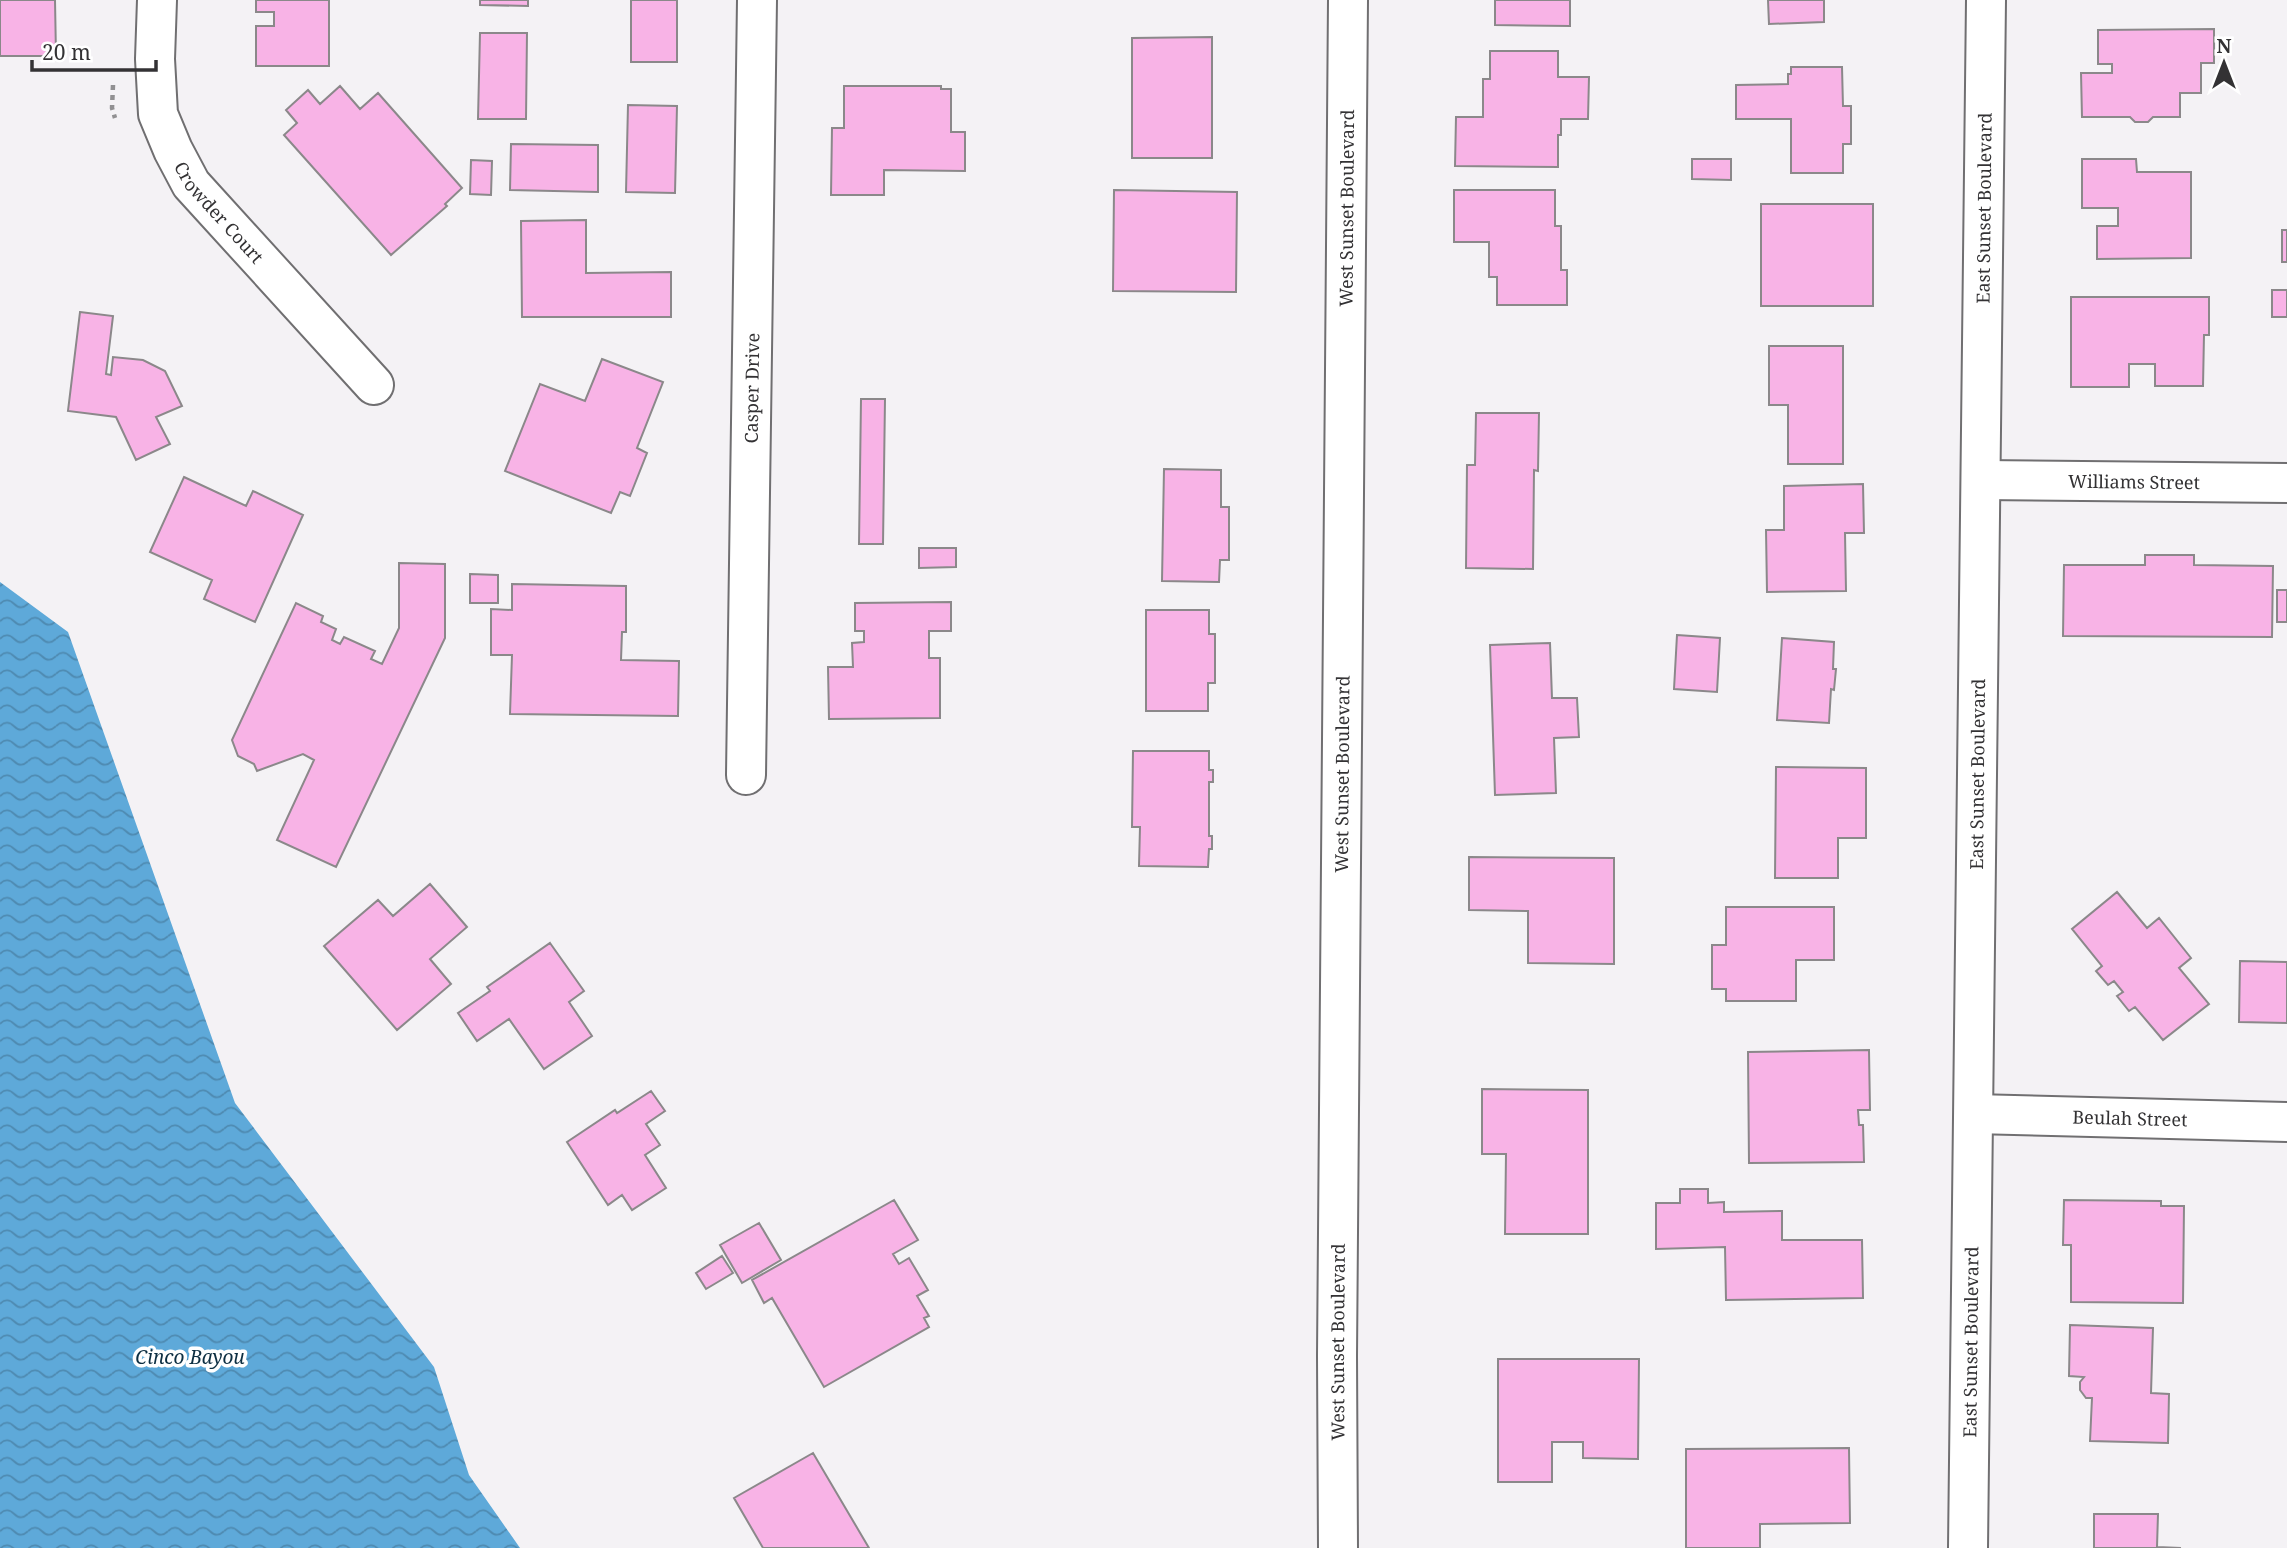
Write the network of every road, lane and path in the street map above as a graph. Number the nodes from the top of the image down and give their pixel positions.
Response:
1 (157, 0) edge
2 (757, 0) edge
3 (1348, 0) edge
4 (1986, 0) edge
5 (374, 385) dead end
6 (1982, 480) junction
7 (2287, 483) edge
8 (746, 775) dead end
9 (1974, 1114) junction
10 (2287, 1122) edge
11 (1338, 1548) edge
12 (1968, 1548) edge

1 - 5 street, Crowder Court
2 - 8 street, Casper Drive
3 - 11 street, West Sunset Boulevard
4 - 6 street, East Sunset Boulevard
6 - 7 street, Williams Street
6 - 9 street, East Sunset Boulevard
9 - 10 street, Beulah Street
9 - 12 street, East Sunset Boulevard

